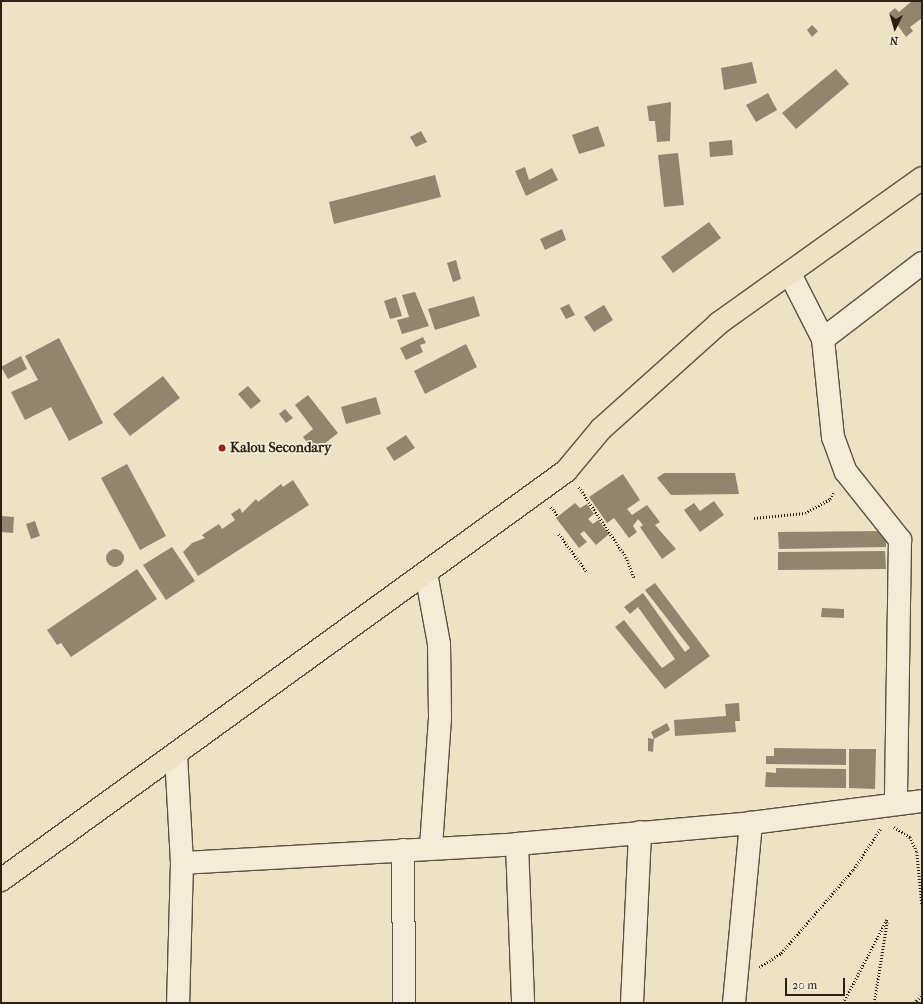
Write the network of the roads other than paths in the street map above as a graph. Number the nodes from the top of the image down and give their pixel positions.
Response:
1 (922, 178) edge
2 (922, 263) edge
3 (790, 274) junction
4 (823, 339) junction
5 (426, 573) junction
6 (176, 755) junction
7 (922, 801) edge
8 (896, 803) junction
9 (751, 823) junction
10 (640, 832) junction
11 (517, 844) junction
12 (431, 848) junction
13 (403, 850) junction
14 (182, 864) junction
15 (1, 880) edge
16 (178, 1003) edge
17 (404, 1003) edge
18 (523, 1003) edge
19 (632, 1003) edge
20 (734, 1003) edge

1 - 3 main road
2 - 4 street
3 - 4 street
3 - 5 main road
4 - 8 street
5 - 6 main road
5 - 12 street
6 - 14 street
6 - 15 main road
7 - 8 street
8 - 9 street
9 - 10 street
9 - 20 street
10 - 11 street
10 - 19 street
11 - 12 street
11 - 18 street
12 - 13 street
13 - 14 street
13 - 17 street
14 - 16 street

